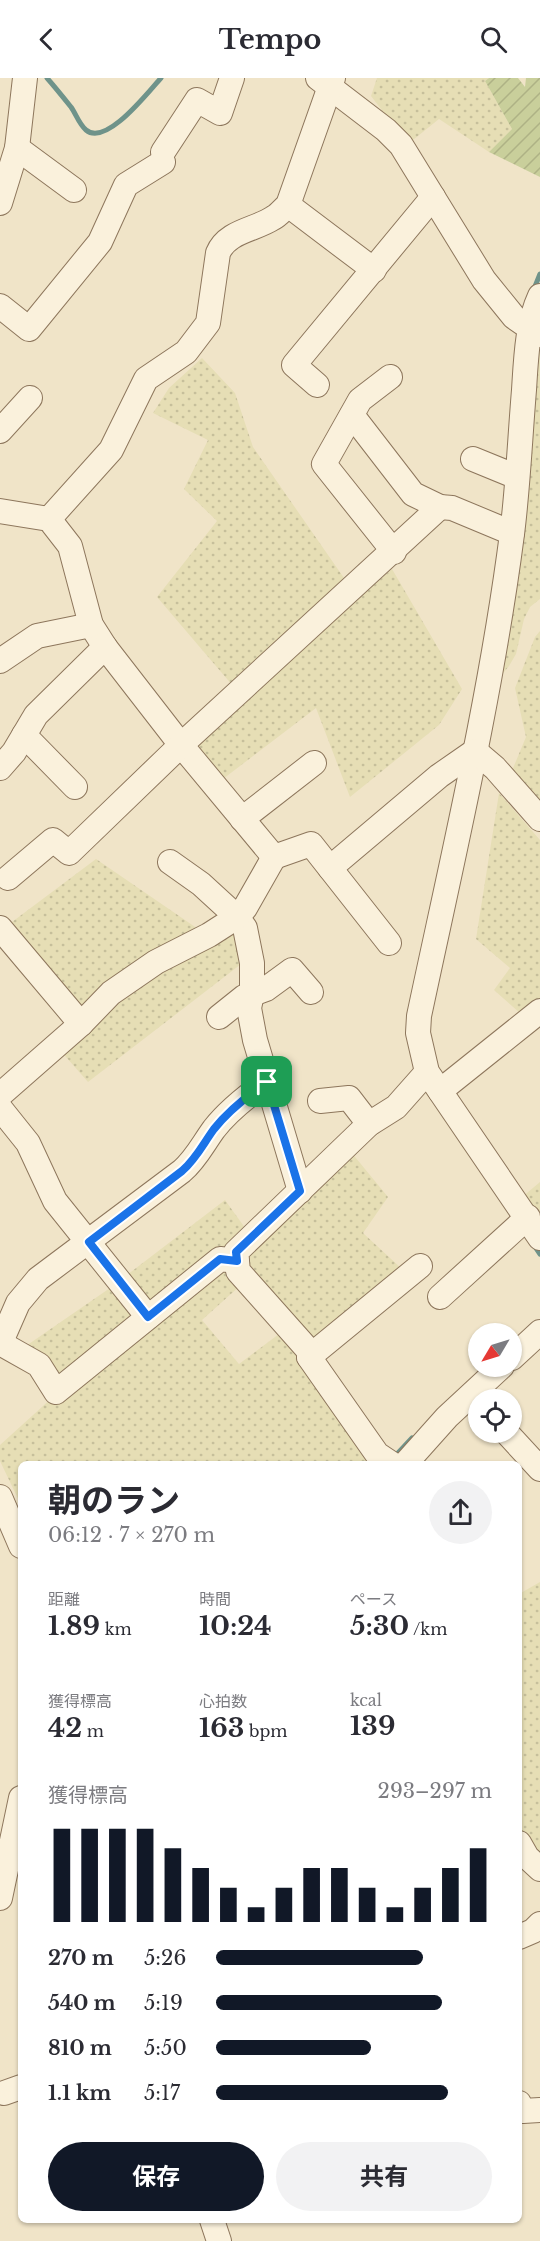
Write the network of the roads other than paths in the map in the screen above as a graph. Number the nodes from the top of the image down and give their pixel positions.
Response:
1 (25, 78) edge
2 (232, 78) edge
3 (327, 81) edge
4 (12, 135) edge
5 (74, 190) dead end
6 (433, 197) junction
7 (0, 203) edge
8 (288, 205) junction
9 (374, 270) junction
10 (540, 296) edge
11 (0, 306) edge
12 (535, 331) edge
13 (390, 377) dead end
14 (317, 385) dead end
15 (30, 398) dead end
16 (352, 415) junction
17 (0, 431) edge
18 (473, 459) dead end
19 (517, 477) junction
20 (440, 507) junction
21 (0, 511) edge
22 (49, 519) junction
23 (512, 533) junction
24 (394, 552) junction
25 (91, 625) junction
26 (105, 647) junction
27 (0, 661) edge
28 (24, 735) junction
29 (181, 745) junction
30 (475, 751) junction
31 (314, 763) dead end
32 (0, 768) edge
33 (75, 787) dead end
34 (242, 819) junction
35 (540, 819) edge
36 (274, 857) junction
37 (170, 862) dead end
38 (330, 868) junction
39 (8, 878) dead end
40 (237, 917) junction
41 (0, 928) edge
42 (389, 943) dead end
43 (311, 992) dead end
44 (252, 994) junction
45 (540, 1011) edge
46 (219, 1017) dead end
47 (81, 1024) junction
48 (434, 1081) junction
49 (267, 1082) junction
50 (2, 1094) edge
51 (320, 1101) dead end
52 (369, 1124) junction
53 (300, 1191) junction
54 (527, 1226) edge
55 (89, 1242) junction
56 (237, 1261) junction
57 (420, 1266) dead end
58 (440, 1297) dead end
59 (148, 1317) junction
60 (540, 1332) edge
61 (0, 1343) edge
62 (522, 1349) edge
63 (309, 1357) junction
64 (493, 1377) edge
65 (483, 1389) edge
66 (468, 1404) edge
67 (514, 1443) edge
68 (388, 1461) edge
69 (408, 1461) edge
70 (531, 1468) edge
71 (0, 1497) edge
72 (18, 1539) edge
73 (18, 1812) edge
74 (522, 1848) edge
75 (540, 1869) edge
76 (0, 1898) edge
77 (540, 1924) edge
78 (522, 1936) edge
79 (522, 2109) edge
80 (540, 2110) edge
81 (213, 2223) edge
82 (219, 2241) edge

1 - 4 street
2 - 11 street
3 - 6 street
3 - 8 street
4 - 5 street
4 - 7 street
6 - 9 street
6 - 12 street
8 - 9 street
8 - 22 street
9 - 14 street
10 - 12 street
12 - 19 street
13 - 16 street
15 - 17 street
16 - 20 street
16 - 24 street
18 - 19 street
19 - 23 street
20 - 23 street
20 - 24 street
21 - 22 street
22 - 25 street
23 - 30 street
24 - 29 street
25 - 26 street
25 - 27 street
26 - 28 street
26 - 29 street
28 - 32 street
28 - 33 street
29 - 34 street
29 - 39 street
30 - 35 street
30 - 38 street
30 - 48 street
31 - 34 street
34 - 36 street
36 - 38 street
36 - 40 street
37 - 40 street
38 - 42 street
40 - 44 street
40 - 47 street
41 - 47 street
43 - 44 street
44 - 46 street
44 - 49 street
45 - 48 street
47 - 50 street
48 - 52 street
48 - 54 street
49 - 53 street
49 - 55 street
50 - 55 street
51 - 52 street
52 - 53 street
53 - 56 street
54 - 58 street
55 - 59 street
55 - 61 street
56 - 59 street
56 - 63 street
57 - 63 street
59 - 61 street
60 - 62 street
63 - 68 street
64 - 65 street
66 - 69 street
67 - 70 street
71 - 72 street
73 - 76 street
74 - 75 street
77 - 78 street
79 - 80 street
81 - 82 street

